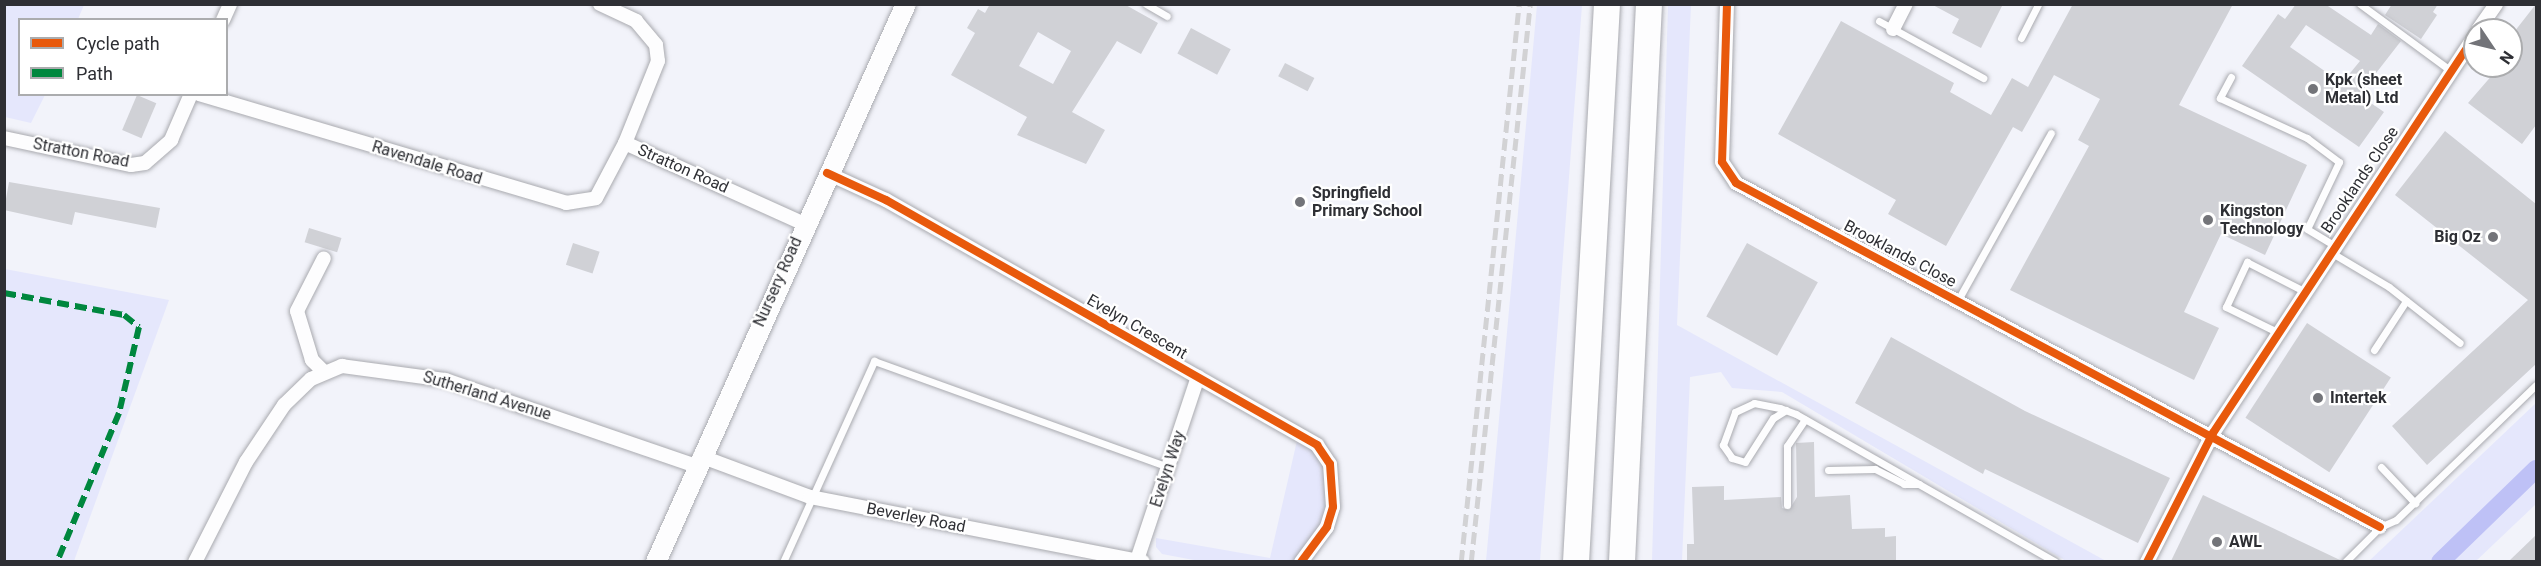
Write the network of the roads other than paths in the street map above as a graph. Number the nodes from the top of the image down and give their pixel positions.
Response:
1 (600, 4) edge
2 (906, 4) edge
3 (1146, 4) edge
4 (1607, 4) edge
5 (1649, 4) edge
6 (1727, 4) edge
7 (1906, 4) edge
8 (2038, 4) edge
9 (2360, 4) edge
10 (2496, 4) edge
11 (1167, 16) dead end
12 (2486, 18) edge
13 (1879, 21) dead end
14 (1893, 29) junction
15 (2020, 38) dead end
16 (2463, 52) edge
17 (2450, 70) junction
18 (2230, 77) dead end
19 (1983, 78) dead end
20 (190, 96) edge
21 (206, 96) edge
22 (2051, 133) dead end
23 (4, 138) edge
24 (625, 143) junction
25 (827, 173) junction
26 (804, 224) junction
27 (2332, 248) junction
28 (324, 258) dead end
29 (2304, 291) junction
30 (1958, 300) junction
31 (2406, 301) junction
32 (2277, 333) junction
33 (2460, 343) dead end
34 (2374, 350) dead end
35 (323, 371) junction
36 (1198, 378) junction
37 (2536, 385) edge
38 (1786, 410) junction
39 (1805, 419) junction
40 (2212, 433) junction
41 (698, 461) junction
42 (1168, 467) junction
43 (2381, 467) dead end
44 (1828, 470) dead end
45 (1581, 483) junction
46 (1919, 484) junction
47 (810, 497) junction
48 (2415, 503) junction
49 (1787, 506) dead end
50 (2380, 527) junction
51 (195, 561) edge
52 (656, 561) edge
53 (783, 561) edge
54 (1140, 561) edge
55 (1301, 561) edge
56 (1569, 561) edge
57 (1576, 561) edge
58 (1622, 561) edge
59 (2055, 561) edge
60 (2147, 561) edge
61 (2344, 561) edge

1 - 24 street, Stratton Road
2 - 25 street, Nursery Road
3 - 11 lane
4 - 45 highway
5 - 58 highway
6 - 30 street, Brooklands Close
7 - 14 street
8 - 15 lane
9 - 17 lane
10 - 12 street
13 - 14 lane
14 - 19 lane
16 - 17 street, Brooklands Close
17 - 27 street, Brooklands Close
18 - 27 lane
20 - 23 street, Stratton Road
21 - 24 street, Ravendale Road
22 - 30 lane
24 - 26 street, Stratton Road
25 - 26 street, Nursery Road
25 - 36 street, Evelyn Crescent
26 - 41 street, Nursery Road
27 - 29 street, Brooklands Close
27 - 31 lane
28 - 35 street
29 - 32 street, Brooklands Close
29 - 32 lane
30 - 40 street, Brooklands Close
31 - 33 lane
31 - 34 lane
32 - 40 street, Brooklands Close
35 - 41 street, Sutherland Avenue
35 - 51 street
36 - 42 street, Evelyn Way
36 - 55 street, Evelyn Crescent
37 - 48 lane
38 - 38 lane
38 - 39 lane
39 - 46 lane
39 - 49 lane
40 - 50 street, Brooklands Close
40 - 60 street, Brooklands Close
41 - 47 street, Beverley Road
41 - 52 street, Nursery Road
42 - 47 lane
42 - 54 street, Evelyn Way
43 - 48 lane
44 - 46 lane
45 - 56 highway
45 - 57 highway
46 - 59 lane
47 - 53 lane
47 - 54 street, Beverley Road
48 - 50 lane
50 - 61 lane

